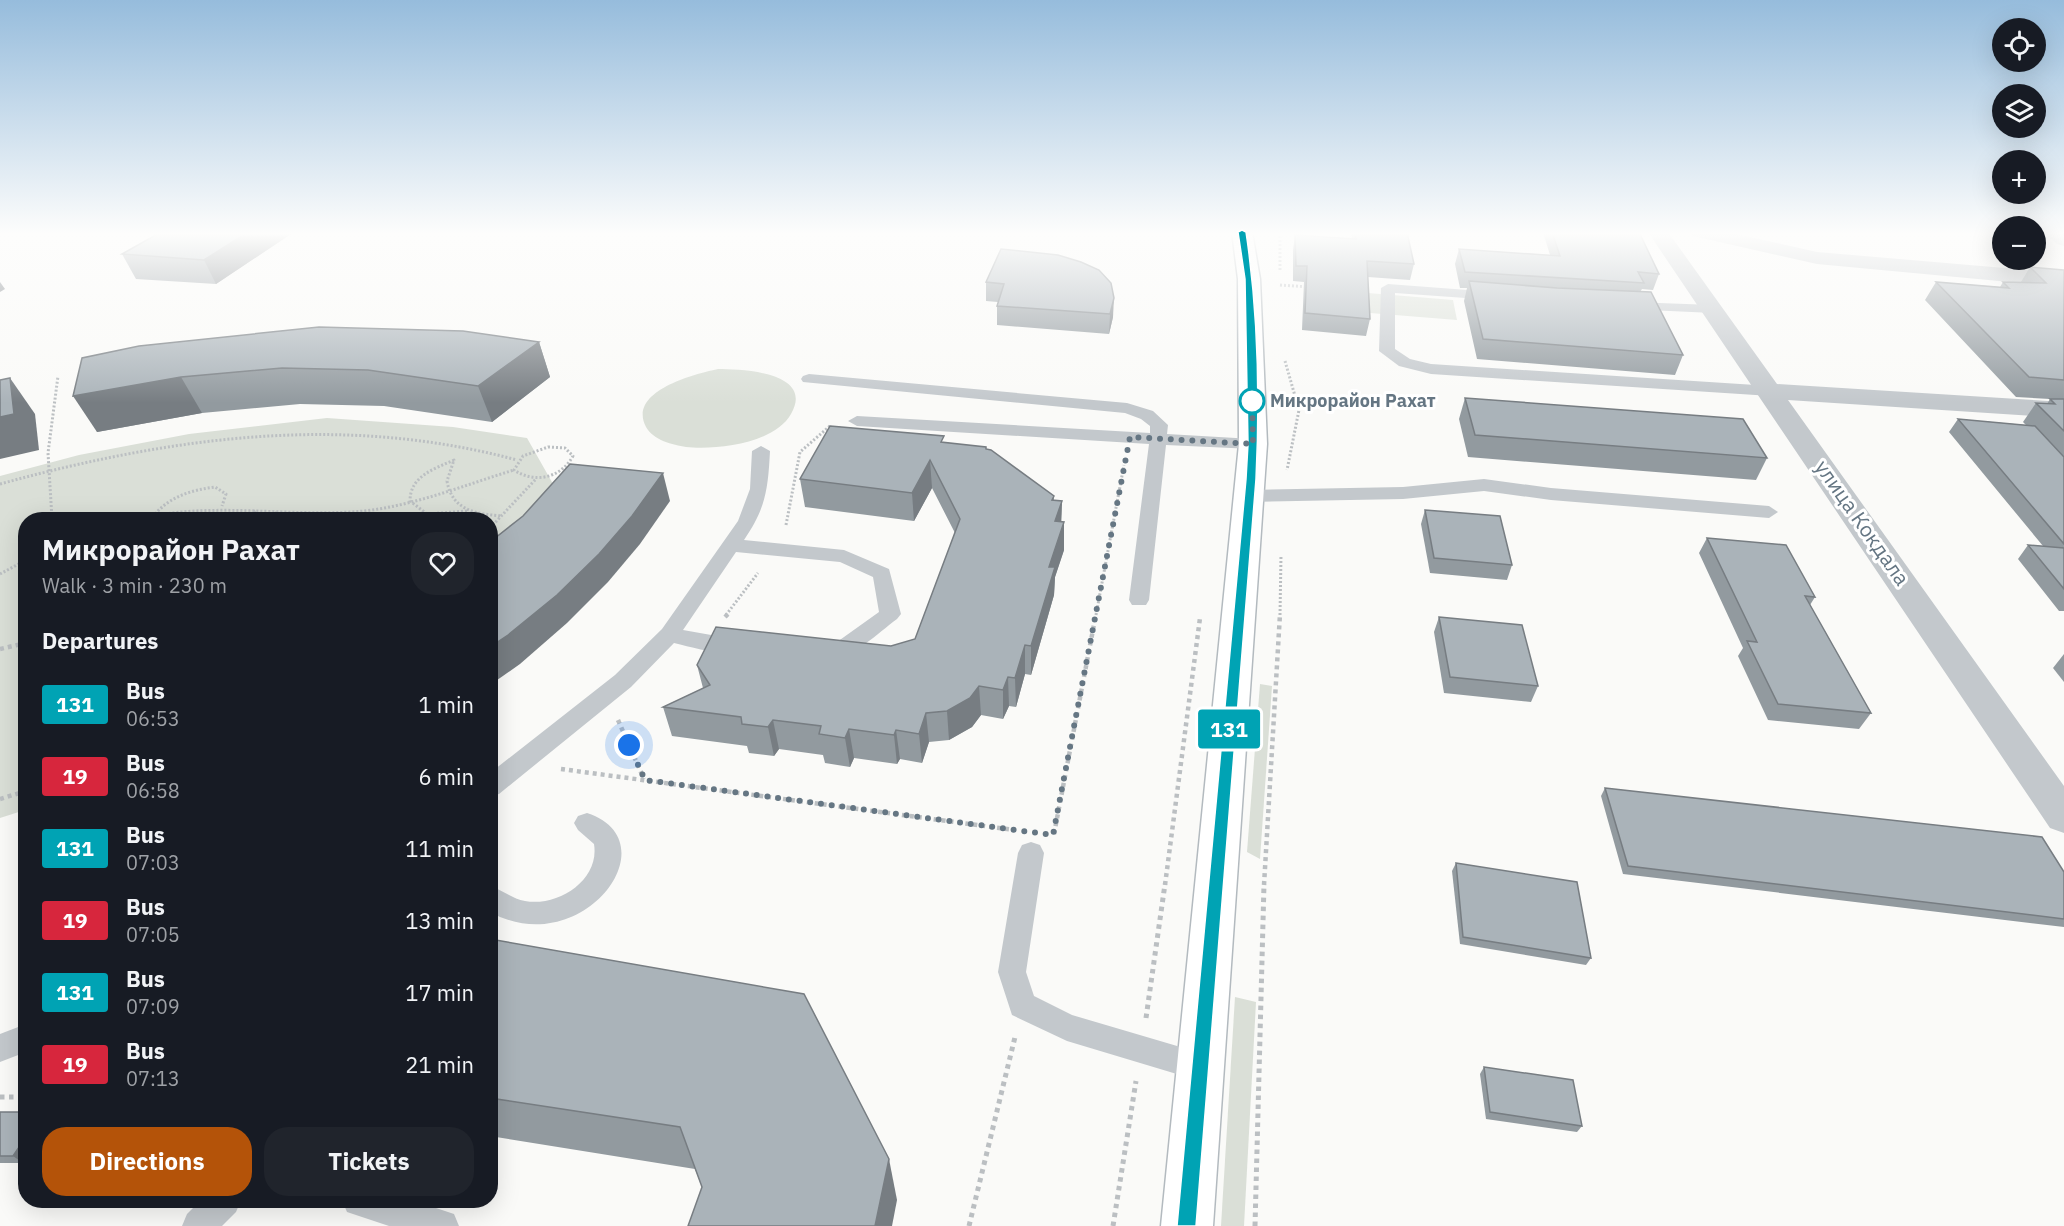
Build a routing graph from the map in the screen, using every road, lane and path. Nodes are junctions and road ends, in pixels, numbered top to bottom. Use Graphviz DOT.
graph roads {
  1 [pos="1249,289"];
  2 [pos="1280,289"];
  3 [pos="1388,289"];
  4 [pos="1404,289"];
  5 [pos="1699,289"];
  6 [pos="1281,297"];
  7 [pos="1506,297"];
  8 [pos="1620,305"];
  9 [pos="1713,309"];
  10 [pos="1283,354"];
  11 [pos="58,376"];
  12 [pos="809,378"];
  13 [pos="1771,391"];
  14 [pos="2064,410"];
  15 [pos="857,421"];
  16 [pos="1130,437"];
  17 [pos="1158,439"];
  18 [pos="1253,444"];
  19 [pos="761,451"];
  20 [pos="517,460"];
  21 [pos="514,470"];
  22 [pos="48,472"];
  23 [pos="537,479"];
  24 [pos="0,484"];
  25 [pos="447,489"];
  26 [pos="1266,495"];
  27 [pos="410,501"];
  28 [pos="222,506"];
  29 [pos="256,510"];
  30 [pos="467,511"];
  31 [pos="51,512"];
  32 [pos="156,512"];
  33 [pos="172,512"];
  34 [pos="253,512"];
  35 [pos="277,512"];
  36 [pos="353,512"];
  37 [pos="424,512"];
  38 [pos="454,512"];
  39 [pos="474,512"];
  40 [pos="1769,512"];
  41 [pos="498,515"];
  42 [pos="502,516"];
  43 [pos="498,520"];
  44 [pos="730,545"];
  45 [pos="1281,551"];
  46 [pos="18,564"];
  47 [pos="0,574"];
  48 [pos="1139,600"];
  49 [pos="1201,606"];
  50 [pos="670,634"];
  51 [pos="18,645"];
  52 [pos="761,648"];
  53 [pos="0,649"];
  54 [pos="804,651"];
  55 [pos="614,710"];
  56 [pos="559,768"];
  57 [pos="645,780"];
  58 [pos="498,782"];
  59 [pos="18,793"];
  60 [pos="0,799"];
  61 [pos="2064,817"];
  62 [pos="587,823"];
  63 [pos="1030,839"];
  64 [pos="498,904"];
  65 [pos="18,1041"];
  66 [pos="0,1048"];
  67 [pos="1140,1050"];
  68 [pos="1200,1066"];
  69 [pos="0,1097"];
  70 [pos="18,1097"];
  71 [pos="216,1208"];
  72 [pos="385,1208"];
  73 [pos="199,1226"];
  74 [pos="442,1226"];
  75 [pos="1113,1226"];
  76 [pos="1187,1226"];
  77 [pos="1255,1226"];
  1 -- 18 [label="street"];
  2 -- 6 [label="path"];
  3 -- 13 [label="lane"];
  4 -- 7 [label="lane"];
  5 -- 9 [label="street, улица Кокдала"];
  8 -- 9 [label="lane"];
  9 -- 13 [label="street, улица Кокдала"];
  10 -- 26 [label="path"];
  11 -- 22 [label="path"];
  12 -- 17 [label="lane"];
  13 -- 14 [label="street"];
  13 -- 61 [label="street, улица Кокдала"];
  15 -- 16 [label="lane"];
  16 -- 17 [label="lane"];
  16 -- 63 [label="path"];
  17 -- 18 [label="lane"];
  17 -- 48 [label="lane"];
  18 -- 26 [label="street"];
  19 -- 44 [label="lane"];
  20 -- 21 [label="path"];
  20 -- 22 [label="path"];
  20 -- 23 [label="path"];
  21 -- 23 [label="path"];
  21 -- 25 [label="path"];
  22 -- 24 [label="path"];
  22 -- 31 [label="path"];
  23 -- 42 [label="path"];
  25 -- 27 [label="path"];
  25 -- 27 [label="path"];
  25 -- 30 [label="path"];
  26 -- 40 [label="lane"];
  26 -- 68 [label="street"];
  27 -- 36 [label="path"];
  27 -- 37 [label="path"];
  28 -- 29 [label="path"];
  28 -- 32 [label="path"];
  28 -- 33 [label="path"];
  29 -- 34 [label="path"];
  29 -- 35 [label="path"];
  30 -- 38 [label="path"];
  30 -- 39 [label="path"];
  41 -- 42 [label="path"];
  42 -- 43 [label="path"];
  44 -- 50 [label="lane"];
  44 -- 54 [label="lane"];
  45 -- 77 [label="path"];
  46 -- 47 [label="path"];
  49 -- 67 [label="path"];
  50 -- 52 [label="lane"];
  50 -- 58 [label="lane"];
  51 -- 53 [label="path"];
  55 -- 57 [label="path"];
  56 -- 57 [label="path"];
  57 -- 63 [label="path"];
  59 -- 60 [label="path"];
  62 -- 64 [label="lane"];
  63 -- 67 [label="lane"];
  65 -- 66 [label="lane"];
  67 -- 68 [label="lane"];
  67 -- 75 [label="path"];
  68 -- 76 [label="street"];
  69 -- 70 [label="path"];
  71 -- 73 [label="lane"];
  72 -- 74 [label="lane"];
}
